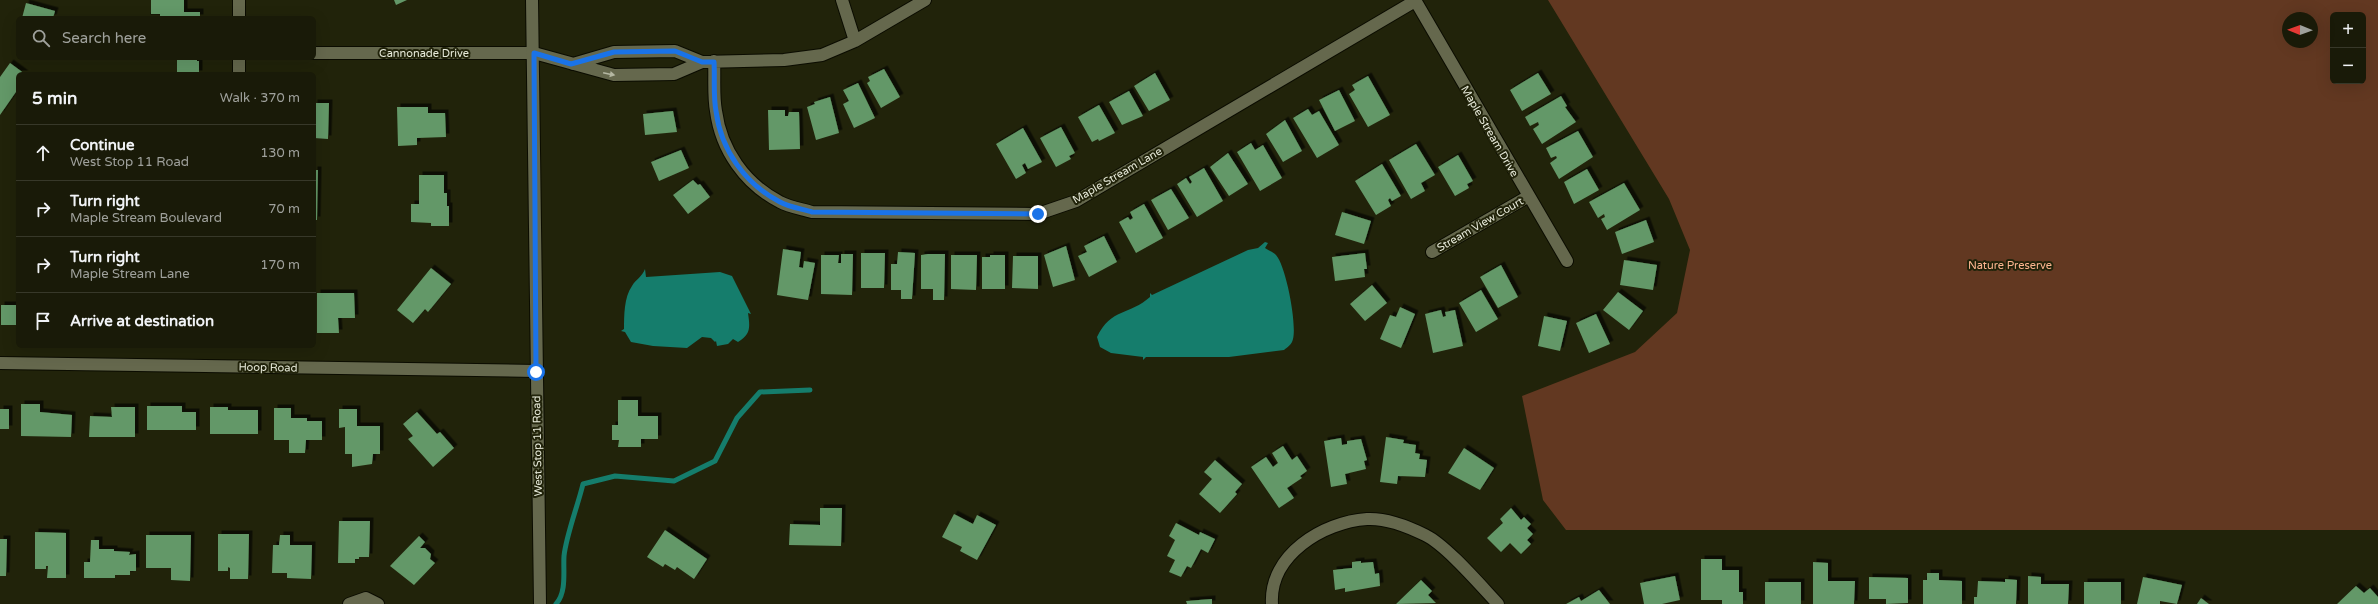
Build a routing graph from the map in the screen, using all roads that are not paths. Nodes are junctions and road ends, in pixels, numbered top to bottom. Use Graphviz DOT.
graph roads {
  1 [pos="239,0"];
  2 [pos="532,0"];
  3 [pos="842,0"];
  4 [pos="925,0"];
  5 [pos="1415,1"];
  6 [pos="239,16"];
  7 [pos="855,41"];
  8 [pos="316,53"];
  9 [pos="534,53"];
  10 [pos="239,60"];
  11 [pos="702,62"];
  12 [pos="714,62"];
  13 [pos="571,64"];
  14 [pos="239,72"];
  15 [pos="1529,196"];
  16 [pos="1432,252"];
  17 [pos="1567,261"];
  18 [pos="0,363"];
  19 [pos="536,372"];
  20 [pos="349,604"];
  21 [pos="378,604"];
  22 [pos="540,604"];
  23 [pos="1272,604"];
  24 [pos="1498,604"];
  1 -- 6 [label="street"];
  2 -- 9 [label="street, West Stop 11 Road"];
  3 -- 7 [label="street"];
  4 -- 7 [label="street"];
  5 -- 12 [label="street, Maple Stream Lane"];
  5 -- 15 [label="street, Maple Stream Drive"];
  7 -- 12 [label="street"];
  8 -- 9 [label="street, Cannonade Drive"];
  9 -- 13 [label="street, Cannonade Drive"];
  9 -- 19 [label="street, West Stop 11 Road"];
  10 -- 14 [label="street"];
  11 -- 12 [label="street"];
  11 -- 13 [label="street"];
  13 -- 11 [label="street, Cannonade Drive, one-way"];
  15 -- 16 [label="street, Stream View Court"];
  15 -- 17 [label="street, Maple Stream Drive"];
  18 -- 19 [label="street, Hoop Road"];
  19 -- 22 [label="street, West Stop 11 Road"];
  20 -- 21 [label="street"];
  23 -- 24 [label="street"];
}
